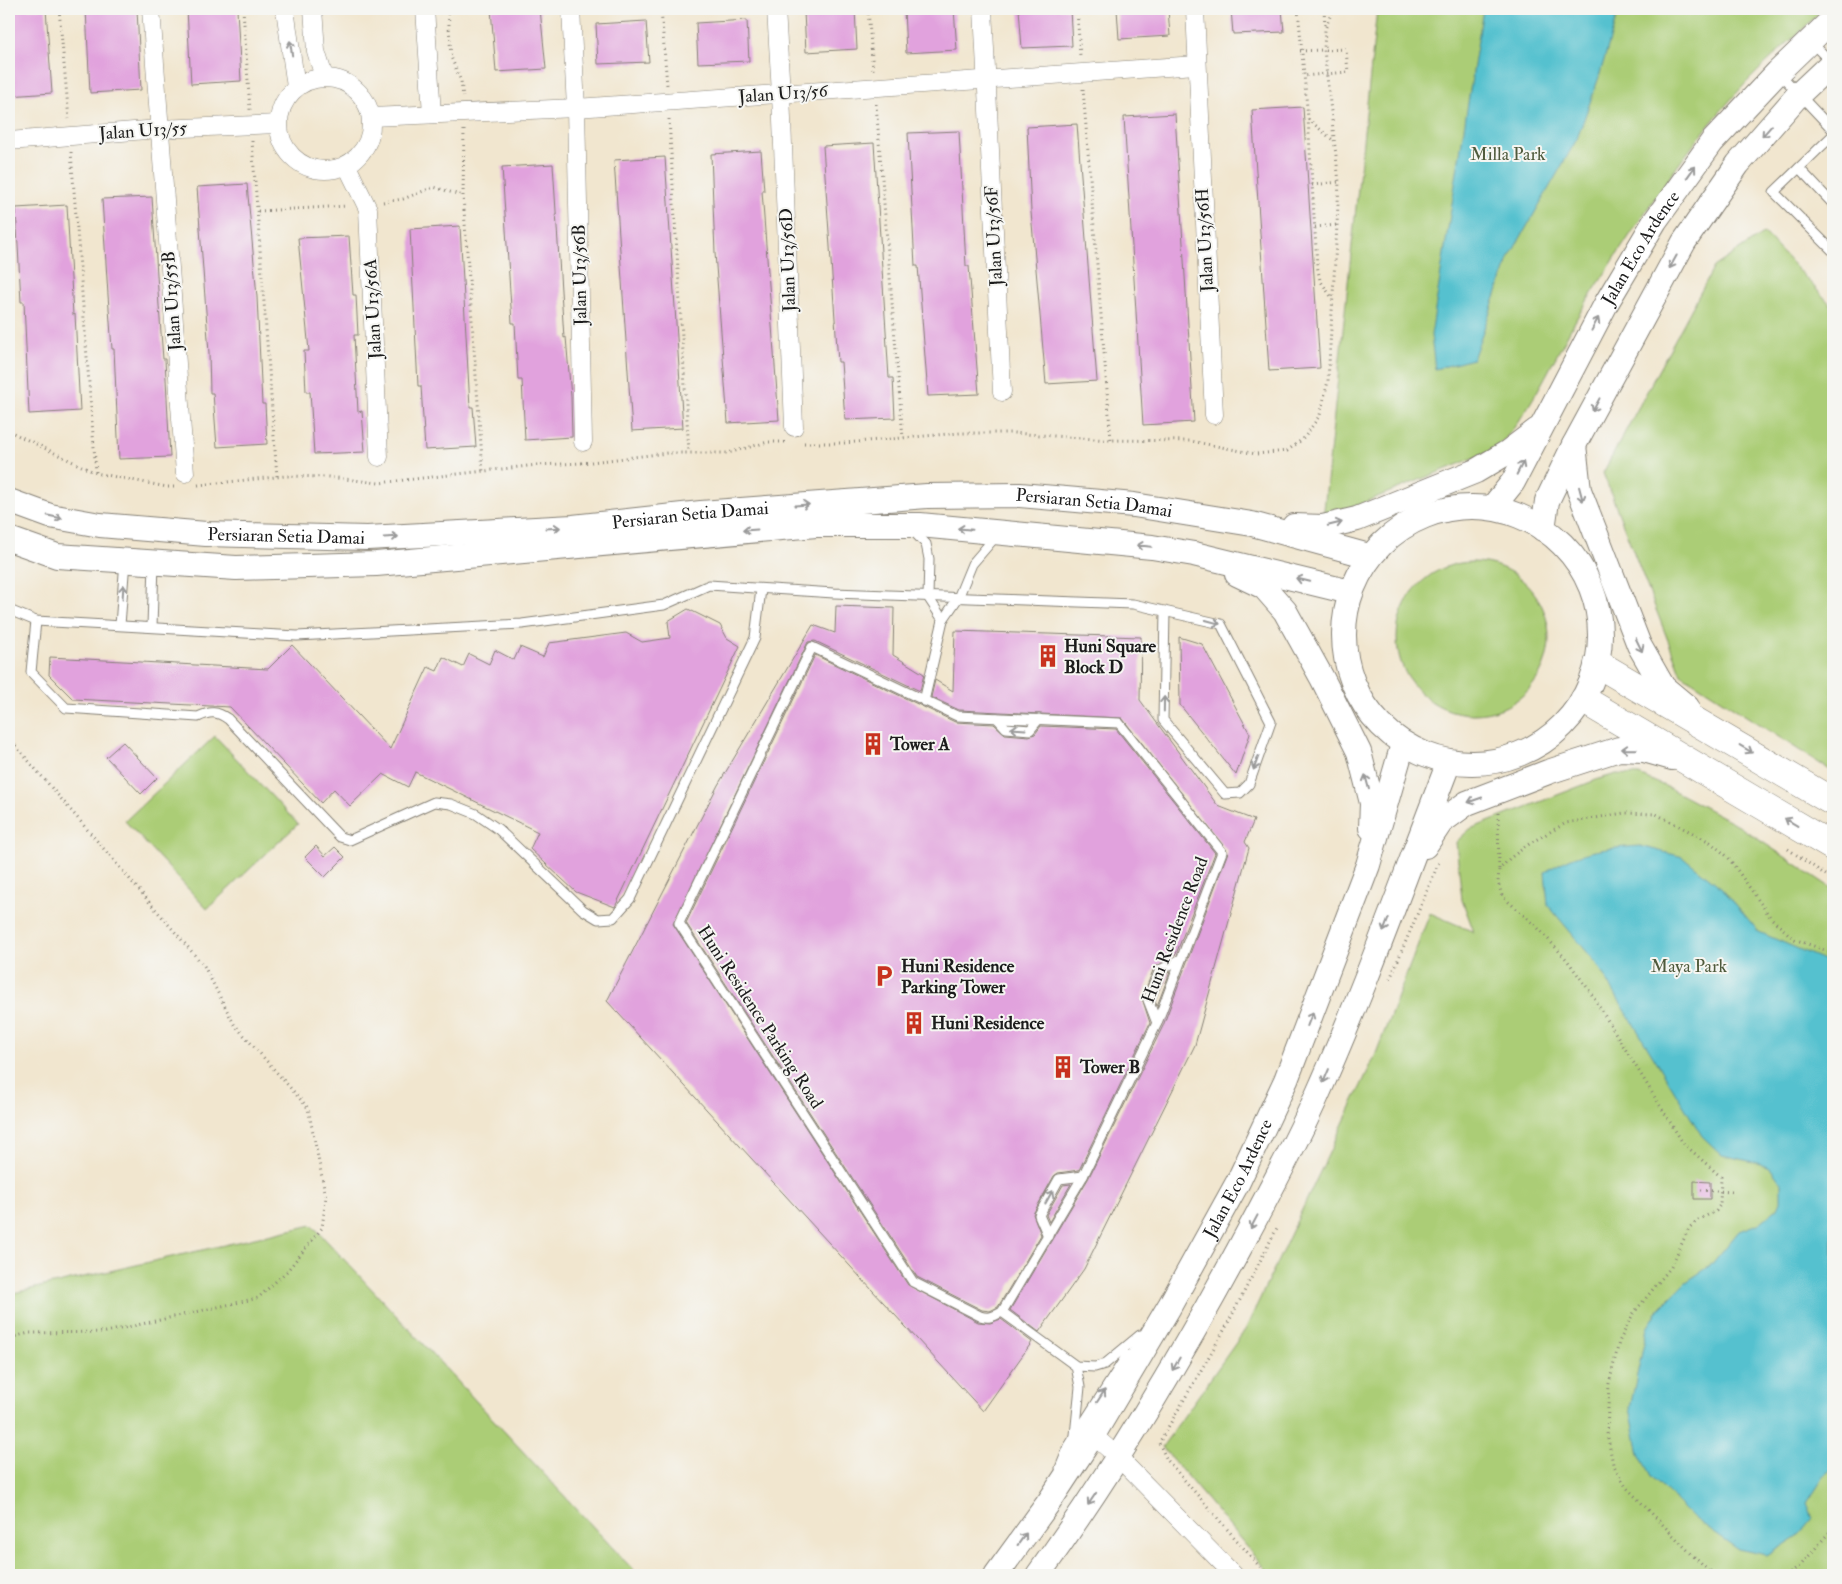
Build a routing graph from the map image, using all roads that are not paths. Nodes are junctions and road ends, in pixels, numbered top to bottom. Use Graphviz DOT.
graph roads {
  1 [pos="151,9"];
  2 [pos="285,9"];
  3 [pos="313,9"];
  4 [pos="425,9"];
  5 [pos="571,9"];
  6 [pos="776,9"];
  7 [pos="983,9"];
  8 [pos="1195,9"];
  9 [pos="1833,19"];
  10 [pos="1810,41"];
  11 [pos="1833,63"];
  12 [pos="1196,65"];
  13 [pos="1778,72"];
  14 [pos="324,77"];
  15 [pos="987,80"];
  16 [pos="296,87"];
  17 [pos="781,94"];
  18 [pos="1799,94"];
  19 [pos="576,108"];
  20 [pos="432,114"];
  21 [pos="371,117"];
  22 [pos="278,124"];
  23 [pos="159,128"];
  24 [pos="1833,130"];
  25 [pos="1833,134"];
  26 [pos="9,141"];
  27 [pos="347,166"];
  28 [pos="1799,168"];
  29 [pos="1833,204"];
  30 [pos="1833,251"];
  31 [pos="1002,392"];
  32 [pos="1214,415"];
  33 [pos="1541,426"];
  34 [pos="792,437"];
  35 [pos="583,442"];
  36 [pos="1574,445"];
  37 [pos="379,457"];
  38 [pos="184,482"];
  39 [pos="9,501"];
  40 [pos="1492,508"];
  41 [pos="1252,524"];
  42 [pos="906,525"];
  43 [pos="1543,529"];
  44 [pos="1000,532"];
  45 [pos="9,539"];
  46 [pos="1194,554"];
  47 [pos="1369,556"];
  48 [pos="125,559"];
  49 [pos="154,563"];
  50 [pos="761,590"];
  51 [pos="1350,592"];
  52 [pos="928,596"];
  53 [pos="958,598"];
  54 [pos="9,610"];
  55 [pos="1165,611"];
  56 [pos="36,620"];
  57 [pos="943,620"];
  58 [pos="120,625"];
  59 [pos="152,627"];
  60 [pos="1598,664"];
  61 [pos="1584,700"];
  62 [pos="924,701"];
  63 [pos="1712,728"];
  64 [pos="1403,744"];
  65 [pos="1449,762"];
  66 [pos="1693,763"];
  67 [pos="1833,802"];
  68 [pos="1833,848"];
  69 [pos="1368,865"];
  70 [pos="1403,879"];
  71 [pos="1181,959"];
  72 [pos="1157,1023"];
  73 [pos="1083,1176"];
  74 [pos="1230,1197"];
  75 [pos="1048,1236"];
  76 [pos="1188,1251"];
  77 [pos="1002,1312"];
  78 [pos="1076,1366"];
  79 [pos="1084,1436"];
  80 [pos="1119,1458"];
  81 [pos="996,1575"];
  82 [pos="1038,1575"];
  83 [pos="1234,1575"];
  1 -- 23 [label="street, Jalan U13/55B"];
  16 -- 2 [label="street, one-way"];
  3 -- 14 [label="street"];
  4 -- 20 [label="street"];
  5 -- 19 [label="street, Jalan U13/56B"];
  6 -- 17 [label="street, Jalan U13/56D"];
  7 -- 15 [label="street, Jalan U13/56F"];
  8 -- 12 [label="street, Jalan U13/56H"];
  9 -- 10 [label="street, Jalan Eco Ardence"];
  10 -- 11 [label="lane"];
  10 -- 13 [label="street, Jalan Eco Ardence"];
  11 -- 18 [label="street, Jalan Eco Ardence"];
  12 -- 15 [label="street, Jalan U13/56"];
  12 -- 32 [label="street, Jalan U13/56H"];
  13 -- 18 [label="lane"];
  33 -- 13 [label="street, Jalan Eco Ardence, one-way"];
  14 -- 16 [label="street"];
  14 -- 21 [label="street"];
  15 -- 17 [label="street, Jalan U13/56"];
  15 -- 31 [label="street, Jalan U13/56F"];
  16 -- 22 [label="street"];
  17 -- 19 [label="street, Jalan U13/56"];
  17 -- 34 [label="street, Jalan U13/56D"];
  18 -- 24 [label="lane"];
  18 -- 36 [label="street, Jalan Eco Ardence, one-way"];
  19 -- 20 [label="street, Jalan U13/56"];
  19 -- 35 [label="street, Jalan U13/56B"];
  20 -- 21 [label="street, Jalan U13/56"];
  21 -- 27 [label="street"];
  22 -- 23 [label="street, Jalan U13/55"];
  22 -- 27 [label="street"];
  23 -- 26 [label="street, Jalan U13/55"];
  23 -- 38 [label="street, Jalan U13/55B"];
  25 -- 28 [label="lane"];
  27 -- 37 [label="street, Jalan U13/56A"];
  28 -- 29 [label="lane"];
  28 -- 30 [label="lane"];
  40 -- 33 [label="street, Jalan Eco Ardence, one-way"];
  41 -- 33 [label="street, one-way"];
  36 -- 43 [label="street, Jalan Eco Ardence"];
  36 -- 63 [label="street, one-way"];
  39 -- 41 [label="street, Persiaran Setia Damai, one-way"];
  40 -- 43 [label="street"];
  40 -- 47 [label="street"];
  41 -- 47 [label="street, Persiaran Setia Damai"];
  44 -- 42 [label="street, Persiaran Setia Damai, one-way"];
  42 -- 49 [label="street, Persiaran Setia Damai, one-way"];
  42 -- 52 [label="lane"];
  43 -- 60 [label="street"];
  46 -- 44 [label="street, Persiaran Setia Damai, one-way"];
  44 -- 53 [label="lane"];
  45 -- 48 [label="street, Persiaran Setia Damai"];
  51 -- 46 [label="street, Persiaran Setia Damai, one-way"];
  69 -- 46 [label="street, one-way"];
  47 -- 51 [label="street"];
  48 -- 49 [label="street, Persiaran Setia Damai"];
  58 -- 48 [label="lane, one-way"];
  49 -- 59 [label="lane"];
  50 -- 52 [label="lane"];
  50 -- 56 [label="lane"];
  50 -- 59 [label="lane"];
  51 -- 64 [label="street"];
  52 -- 53 [label="lane"];
  52 -- 57 [label="lane"];
  53 -- 55 [label="lane"];
  53 -- 57 [label="lane"];
  54 -- 56 [label="lane"];
  55 -- 55 [label="lane, one-way"];
  56 -- 58 [label="lane"];
  57 -- 62 [label="lane"];
  58 -- 59 [label="lane"];
  60 -- 61 [label="street"];
  60 -- 63 [label="highway"];
  61 -- 65 [label="street"];
  61 -- 66 [label="highway"];
  62 -- 71 [label="lane, Huni Residence Road"];
  62 -- 77 [label="lane, Huni Residence Parking Road"];
  63 -- 67 [label="highway, one-way"];
  64 -- 65 [label="street"];
  64 -- 69 [label="street, Jalan Eco Ardence"];
  65 -- 70 [label="street, Jalan Eco Ardence"];
  68 -- 66 [label="highway, one-way"];
  66 -- 70 [label="street, one-way"];
  69 -- 70 [label="street"];
  74 -- 69 [label="street, Jalan Eco Ardence, one-way"];
  70 -- 80 [label="street, Jalan Eco Ardence, one-way"];
  71 -- 72 [label="lane, Huni Residence Road"];
  71 -- 72 [label="lane"];
  72 -- 73 [label="lane, Huni Residence Road"];
  73 -- 75 [label="lane, Huni Residence Road"];
  75 -- 73 [label="lane, one-way"];
  74 -- 76 [label="lane"];
  74 -- 79 [label="street, Jalan Eco Ardence"];
  75 -- 77 [label="lane, Huni Residence Road"];
  77 -- 78 [label="lane"];
  78 -- 79 [label="lane"];
  79 -- 78 [label="lane, one-way"];
  79 -- 80 [label="street"];
  81 -- 79 [label="street, Jalan Eco Ardence, one-way"];
  80 -- 82 [label="street, Jalan Eco Ardence, one-way"];
  80 -- 83 [label="street"];
}
